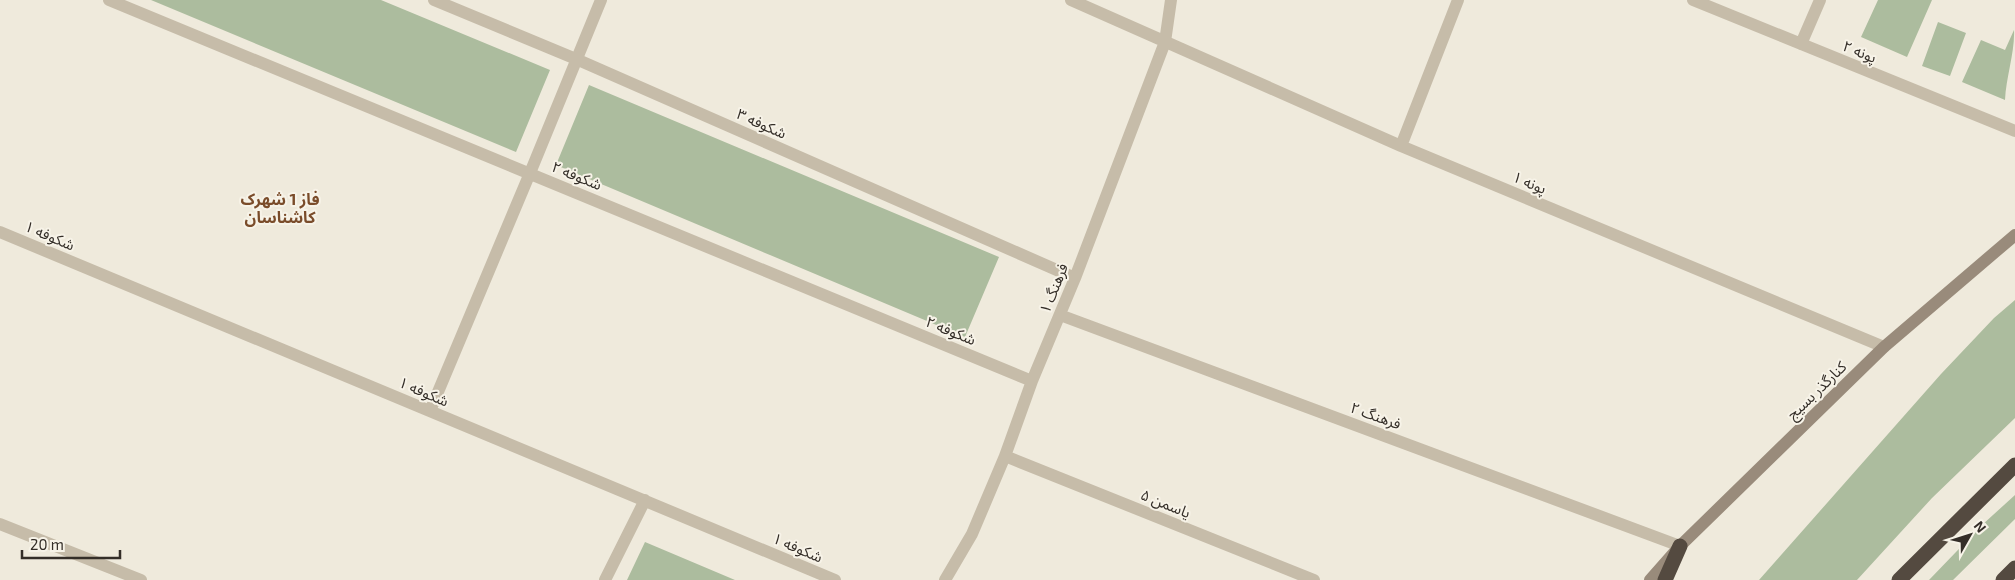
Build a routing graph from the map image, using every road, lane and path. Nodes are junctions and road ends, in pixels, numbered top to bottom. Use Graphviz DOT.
graph roads {
  1 [pos="109,0"];
  2 [pos="434,0"];
  3 [pos="601,0"];
  4 [pos="1071,0"];
  5 [pos="1171,0"];
  6 [pos="1458,0"];
  7 [pos="1693,0"];
  8 [pos="1820,0"];
  9 [pos="1165,42"];
  10 [pos="1800,44"];
  11 [pos="576,59"];
  12 [pos="2015,132"];
  13 [pos="1401,146"];
  14 [pos="530,173"];
  15 [pos="0,232"];
  16 [pos="2015,235"];
  17 [pos="1075,278"];
  18 [pos="1060,315"];
  19 [pos="1884,347"];
  20 [pos="1032,381"];
  21 [pos="430,411"];
  22 [pos="1005,456"];
  23 [pos="2015,465"];
  24 [pos="645,500"];
  25 [pos="0,524"];
  26 [pos="1680,546"];
  27 [pos="2015,568"];
  28 [pos="141,580"];
  29 [pos="605,580"];
  30 [pos="835,580"];
  31 [pos="945,580"];
  32 [pos="1314,580"];
  33 [pos="1650,580"];
  34 [pos="1665,580"];
  35 [pos="1899,580"];
  36 [pos="2002,580"];
  1 -- 14 [label="street, شکوفه ۲"];
  2 -- 11 [label="street, شکوفه ۳"];
  3 -- 11 [label="street"];
  4 -- 9 [label="street, پونه ۱"];
  5 -- 9 [label="street, فرهنگ ۱"];
  6 -- 13 [label="street"];
  7 -- 10 [label="street, پونه ۲"];
  8 -- 10 [label="street"];
  9 -- 13 [label="street, پونه ۱"];
  9 -- 17 [label="street, فرهنگ ۱"];
  10 -- 12 [label="street, پونه ۲"];
  11 -- 14 [label="street"];
  11 -- 17 [label="street, شکوفه ۳"];
  13 -- 19 [label="street, پونه ۱"];
  14 -- 20 [label="street, شکوفه ۲"];
  14 -- 21 [label="street"];
  15 -- 21 [label="street, شکوفه ۱"];
  16 -- 19 [label="main road, کنارگذر بسیج"];
  17 -- 18 [label="street, فرهنگ ۱"];
  18 -- 20 [label="street, فرهنگ ۱"];
  18 -- 26 [label="street, فرهنگ ۲"];
  19 -- 26 [label="main road, کنارگذر بسیج"];
  20 -- 22 [label="street, فرهنگ ۱"];
  21 -- 24 [label="street, شکوفه ۱"];
  22 -- 31 [label="street, فرهنگ ۱"];
  22 -- 32 [label="street, یاسمن ۵"];
  23 -- 35 [label="highway"];
  24 -- 29 [label="street"];
  24 -- 30 [label="street, شکوفه ۱"];
  25 -- 28 [label="street"];
  26 -- 33 [label="main road, کنارگذر بسیج"];
  26 -- 34 [label="highway"];
  27 -- 36 [label="highway"];
}
